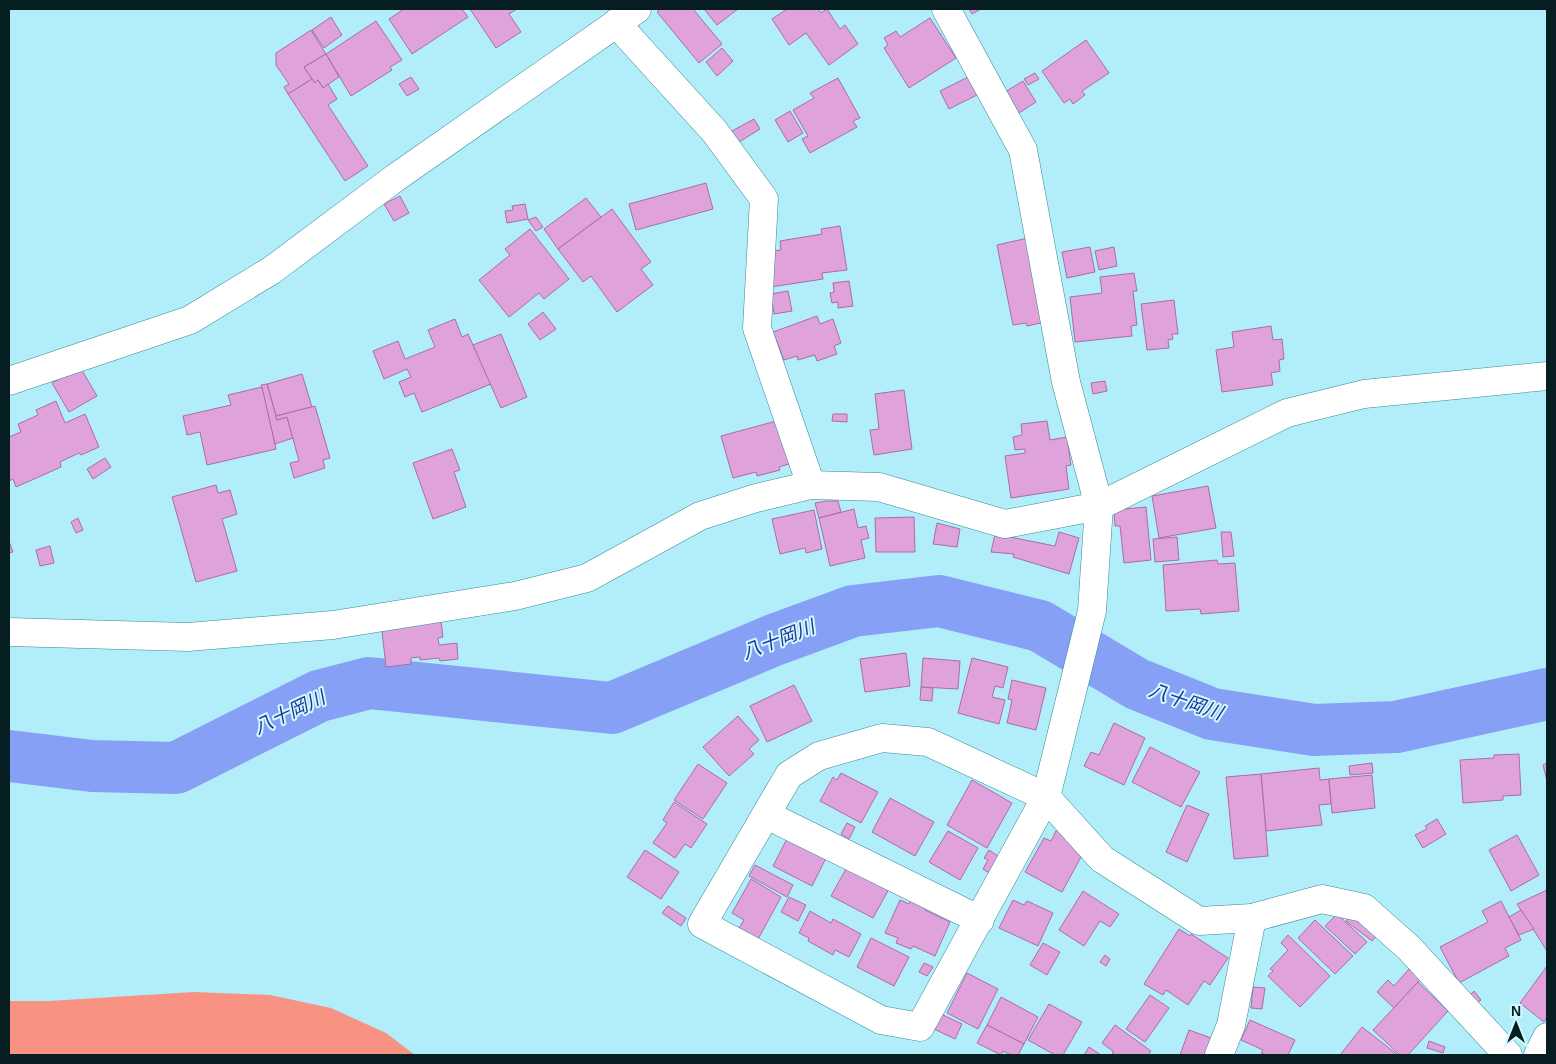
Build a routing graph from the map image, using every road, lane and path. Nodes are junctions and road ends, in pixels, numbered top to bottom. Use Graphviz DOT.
graph roads {
  1 [pos="946,9"];
  2 [pos="626,16"];
  3 [pos="1547,376"];
  4 [pos="9,382"];
  5 [pos="811,485"];
  6 [pos="1100,506"];
  7 [pos="9,632"];
  8 [pos="1046,797"];
  9 [pos="767,816"];
  10 [pos="1252,918"];
  11 [pos="980,920"];
  12 [pos="1547,1037"];
  13 [pos="1219,1055"];
  14 [pos="1508,1055"];
  15 [pos="1538,1055"];
  1 -- 6 [label="street"];
  2 -- 4 [label="street"];
  2 -- 5 [label="street"];
  3 -- 6 [label="street"];
  5 -- 6 [label="street"];
  5 -- 7 [label="street"];
  6 -- 8 [label="street"];
  8 -- 9 [label="street"];
  8 -- 10 [label="street"];
  8 -- 11 [label="street"];
  9 -- 11 [label="street"];
  9 -- 11 [label="street"];
  10 -- 13 [label="street"];
  10 -- 14 [label="street"];
  12 -- 15 [label="street"];
}
